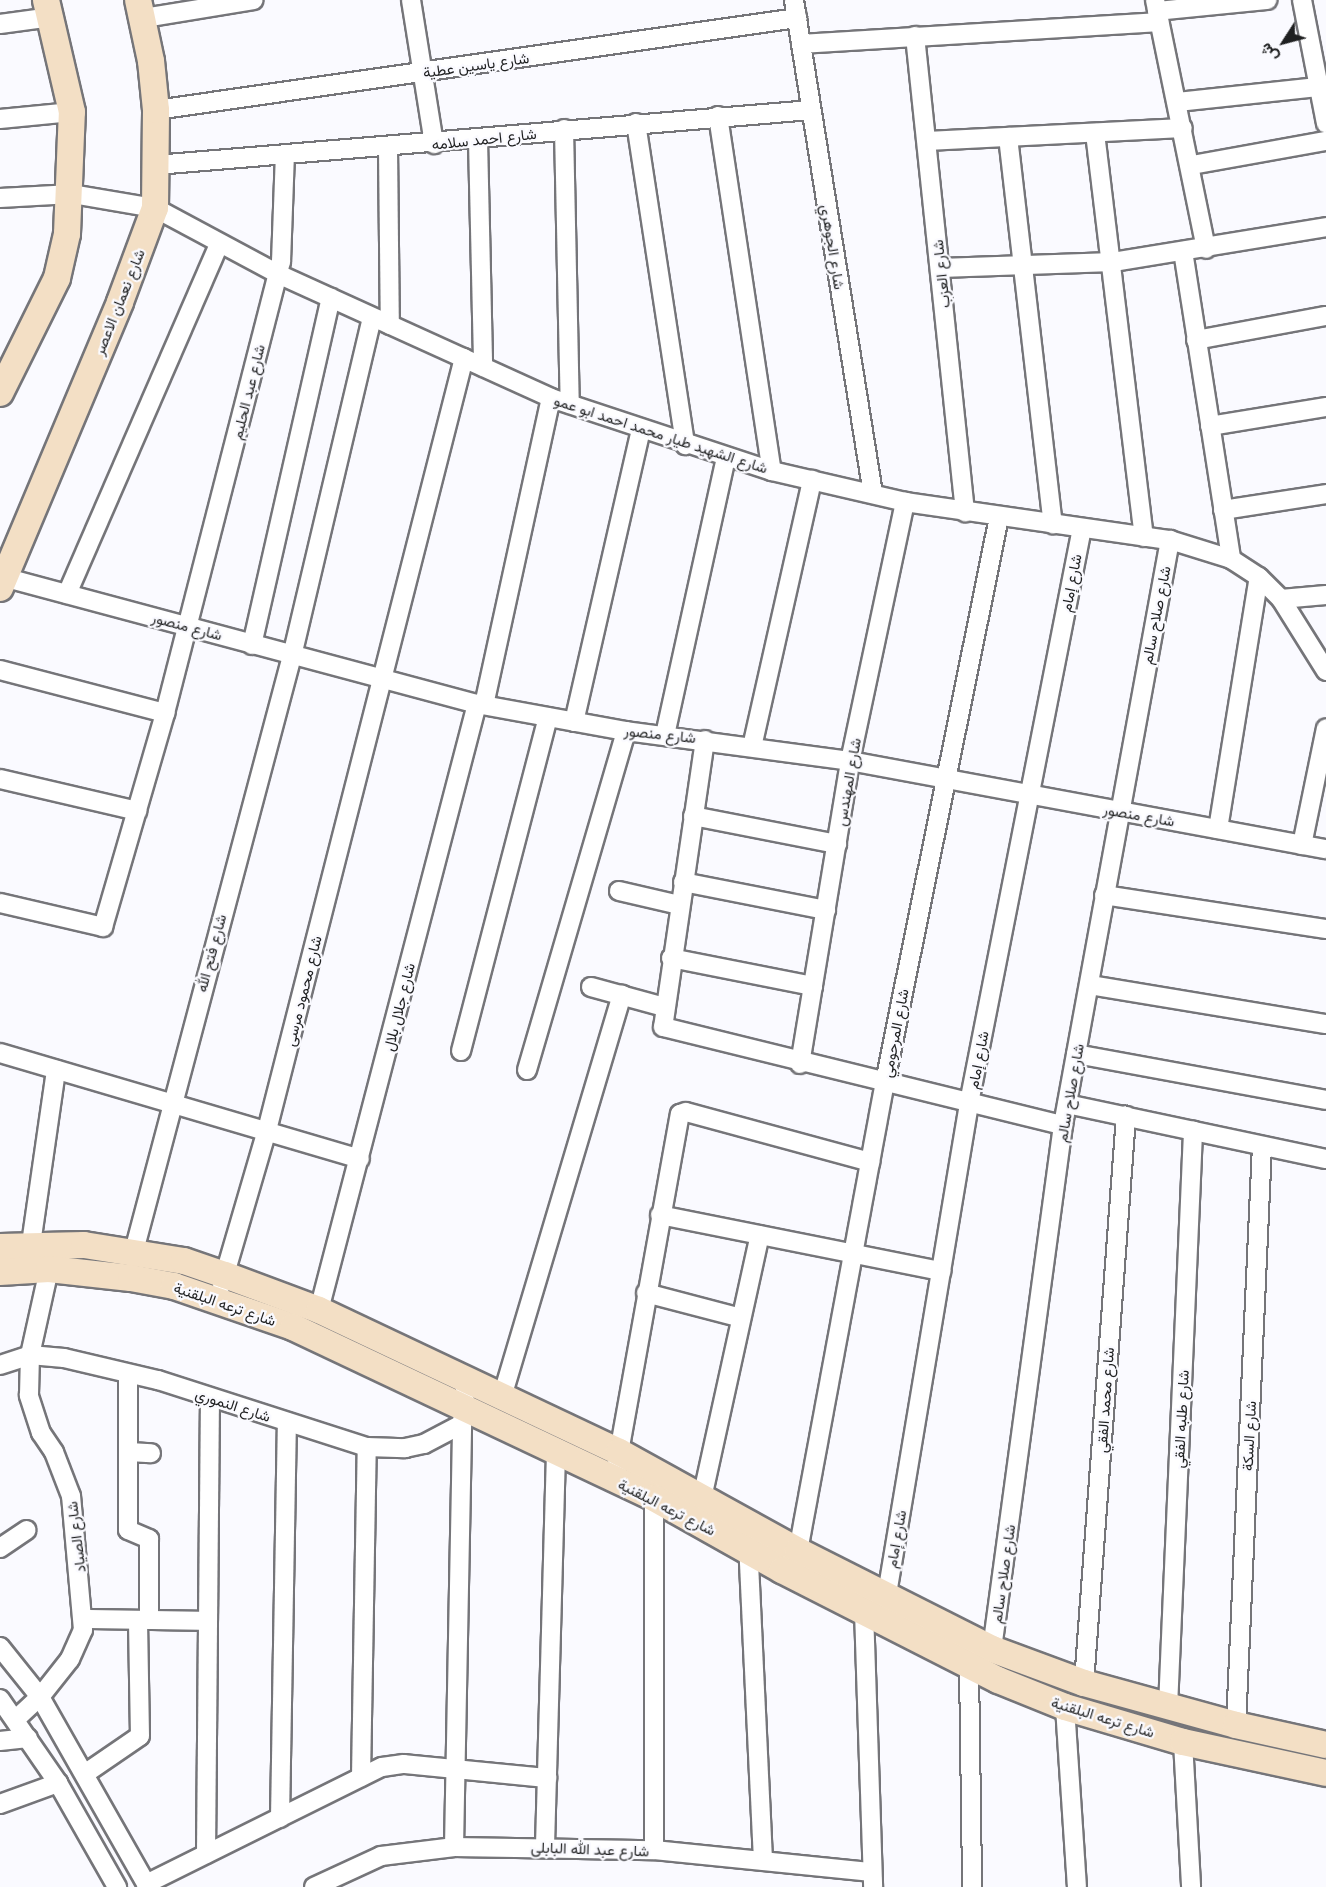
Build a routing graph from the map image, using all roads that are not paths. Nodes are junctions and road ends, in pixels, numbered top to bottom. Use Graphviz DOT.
graph roads {
  1 [pos="254,0"];
  2 [pos="411,0"];
  3 [pos="794,0"];
  4 [pos="1267,0"];
  5 [pos="1302,0"];
  6 [pos="49,9"];
  7 [pos="141,9"];
  8 [pos="1157,11"];
  9 [pos="797,18"];
  10 [pos="0,24"];
  11 [pos="915,36"];
  12 [pos="801,44"];
  13 [pos="425,73"];
  14 [pos="1318,87"];
  15 [pos="1177,102"];
  16 [pos="812,110"];
  17 [pos="156,111"];
  18 [pos="72,112"];
  19 [pos="718,116"];
  20 [pos="0,120"];
  21 [pos="636,123"];
  22 [pos="1326,124"];
  23 [pos="1183,128"];
  24 [pos="564,129"];
  25 [pos="1095,133"];
  26 [pos="1008,137"];
  27 [pos="478,140"];
  28 [pos="927,141"];
  29 [pos="1326,141"];
  30 [pos="434,144"];
  31 [pos="388,148"];
  32 [pos="285,154"];
  33 [pos="156,165"];
  34 [pos="1192,165"];
  35 [pos="72,194"];
  36 [pos="0,198"];
  37 [pos="155,208"];
  38 [pos="1326,227"];
  39 [pos="219,244"];
  40 [pos="1206,249"];
  41 [pos="1183,251"];
  42 [pos="1113,262"];
  43 [pos="1024,266"];
  44 [pos="940,268"];
  45 [pos="278,274"];
  46 [pos="331,298"];
  47 [pos="1326,315"];
  48 [pos="372,317"];
  49 [pos="390,325"];
  50 [pos="1197,339"];
  51 [pos="464,358"];
  52 [pos="483,367"];
  53 [pos="0,393"];
  54 [pos="551,398"];
  55 [pos="570,404"];
  56 [pos="1326,407"];
  57 [pos="1210,426"];
  58 [pos="641,430"];
  59 [pos="685,444"];
  60 [pos="726,457"];
  61 [pos="772,471"];
  62 [pos="812,480"];
  63 [pos="873,494"];
  64 [pos="1326,494"];
  65 [pos="905,502"];
  66 [pos="1223,510"];
  67 [pos="965,512"];
  68 [pos="999,517"];
  69 [pos="1053,524"];
  70 [pos="1082,528"];
  71 [pos="1144,537"];
  72 [pos="1170,540"];
  73 [pos="1231,559"];
  74 [pos="1259,577"];
  75 [pos="2,583"];
  76 [pos="66,594"];
  77 [pos="1326,595"];
  78 [pos="1281,599"];
  79 [pos="188,626"];
  80 [pos="252,645"];
  81 [pos="292,656"];
  82 [pos="0,670"];
  83 [pos="1326,671"];
  84 [pos="382,679"];
  85 [pos="480,705"];
  86 [pos="165,713"];
  87 [pos="548,717"];
  88 [pos="574,722"];
  89 [pos="1326,728"];
  90 [pos="626,731"];
  91 [pos="665,735"];
  92 [pos="705,740"];
  93 [pos="752,747"];
  94 [pos="850,761"];
  95 [pos="0,779"];
  96 [pos="945,779"];
  97 [pos="1029,794"];
  98 [pos="137,811"];
  99 [pos="1120,811"];
  100 [pos="693,816"];
  101 [pos="1218,829"];
  102 [pos="837,844"];
  103 [pos="1302,844"];
  104 [pos="1326,849"];
  105 [pos="683,882"];
  106 [pos="618,891"];
  107 [pos="1104,894"];
  108 [pos="0,903"];
  109 [pos="679,905"];
  110 [pos="826,910"];
  111 [pos="1326,929"];
  112 [pos="671,958"];
  113 [pos="1090,985"];
  114 [pos="813,986"];
  115 [pos="591,987"];
  116 [pos="622,995"];
  117 [pos="663,1014"];
  118 [pos="1326,1024"];
  119 [pos="461,1051"];
  120 [pos="0,1053"];
  121 [pos="1076,1054"];
  122 [pos="800,1064"];
  123 [pos="56,1070"];
  124 [pos="527,1070"];
  125 [pos="885,1082"];
  126 [pos="1326,1100"];
  127 [pos="969,1102"];
  128 [pos="170,1103"];
  129 [pos="1067,1104"];
  130 [pos="1126,1116"];
  131 [pos="1063,1125"];
  132 [pos="1193,1131"];
  133 [pos="266,1134"];
  134 [pos="1262,1146"];
  135 [pos="360,1159"];
  136 [pos="1326,1159"];
  137 [pos="870,1162"];
  138 [pos="660,1215"];
  139 [pos="760,1235"];
  140 [pos="31,1244"];
  141 [pos="0,1247"];
  142 [pos="134,1251"];
  143 [pos="853,1253"];
  144 [pos="49,1269"];
  145 [pos="941,1270"];
  146 [pos="0,1272"];
  147 [pos="225,1275"];
  148 [pos="646,1293"];
  149 [pos="218,1300"];
  150 [pos="319,1310"];
  151 [pos="741,1318"];
  152 [pos="401,1347"];
  153 [pos="30,1355"];
  154 [pos="0,1365"];
  155 [pos="128,1374"];
  156 [pos="394,1374"];
  157 [pos="466,1379"];
  158 [pos="502,1396"];
  159 [pos="210,1398"];
  160 [pos="463,1415"];
  161 [pos="287,1422"];
  162 [pos="367,1447"];
  163 [pos="129,1452"];
  164 [pos="619,1452"];
  165 [pos="151,1453"];
  166 [pos="556,1453"];
  167 [pos="614,1480"];
  168 [pos="654,1498"];
  169 [pos="702,1498"];
  170 [pos="27,1530"];
  171 [pos="749,1537"];
  172 [pos="0,1548"];
  173 [pos="798,1551"];
  174 [pos="887,1594"];
  175 [pos="864,1611"];
  176 [pos="83,1619"];
  177 [pos="143,1620"];
  178 [pos="205,1621"];
  179 [pos="0,1647"];
  180 [pos="992,1649"];
  181 [pos="969,1666"];
  182 [pos="1084,1683"];
  183 [pos="40,1697"];
  184 [pos="0,1699"];
  185 [pos="1065,1707"];
  186 [pos="1168,1707"];
  187 [pos="16,1719"];
  188 [pos="1236,1725"];
  189 [pos="28,1738"];
  190 [pos="0,1741"];
  191 [pos="1183,1742"];
  192 [pos="1326,1744"];
  193 [pos="455,1769"];
  194 [pos="86,1773"];
  195 [pos="1326,1773"];
  196 [pos="360,1777"];
  197 [pos="547,1778"];
  198 [pos="58,1783"];
  199 [pos="0,1804"];
  200 [pos="280,1818"];
  201 [pos="545,1846"];
  202 [pos="454,1847"];
  203 [pos="654,1850"];
  204 [pos="206,1854"];
  205 [pos="763,1861"];
  206 [pos="873,1879"];
  207 [pos="147,1885"];
  208 [pos="117,1887"];
  209 [pos="314,1887"];
  210 [pos="972,1887"];
  211 [pos="1077,1887"];
  212 [pos="1082,1887"];
  213 [pos="1191,1887"];
  1 -- 7 [label="street"];
  2 -- 13 [label="street"];
  3 -- 9 [label="street, شارع الجوهري"];
  4 -- 8 [label="street"];
  5 -- 14 [label="street"];
  6 -- 10 [label="street"];
  6 -- 18 [label="street"];
  7 -- 17 [label="street, شارع نعمان الاعصر"];
  8 -- 11 [label="street"];
  8 -- 15 [label="street"];
  9 -- 12 [label="street, شارع الجوهري"];
  9 -- 13 [label="street, شارع ياسين عطية"];
  11 -- 12 [label="street"];
  11 -- 28 [label="street, شارع العزب"];
  12 -- 16 [label="street, شارع الجوهري"];
  13 -- 17 [label="street, شارع ياسين عطية"];
  13 -- 30 [label="street"];
  14 -- 15 [label="street"];
  14 -- 22 [label="street"];
  15 -- 23 [label="street"];
  16 -- 19 [label="street, شارع احمد سلامه"];
  16 -- 63 [label="street, شارع الجوهري"];
  17 -- 33 [label="street, شارع نعمان الاعصر"];
  18 -- 20 [label="street"];
  18 -- 35 [label="street"];
  19 -- 21 [label="street, شارع احمد سلامه"];
  19 -- 61 [label="street"];
  21 -- 24 [label="street, شارع احمد سلامه"];
  21 -- 59 [label="street"];
  23 -- 25 [label="street"];
  23 -- 34 [label="street"];
  24 -- 27 [label="street, شارع احمد سلامه"];
  24 -- 55 [label="street"];
  25 -- 26 [label="street"];
  25 -- 42 [label="street"];
  26 -- 28 [label="street"];
  26 -- 43 [label="street"];
  27 -- 30 [label="street, شارع احمد سلامه"];
  27 -- 52 [label="street"];
  28 -- 44 [label="street, شارع العزب"];
  29 -- 34 [label="street"];
  30 -- 31 [label="street, شارع احمد سلامه"];
  31 -- 32 [label="street, شارع احمد سلامه"];
  31 -- 49 [label="street"];
  32 -- 33 [label="street, شارع احمد سلامه"];
  32 -- 45 [label="street, شارع عبد الحليم"];
  33 -- 37 [label="street, شارع نعمان الاعصر"];
  34 -- 40 [label="street"];
  35 -- 36 [label="street, شارع الشهيد طيار محمد احمد ابو عمو"];
  35 -- 37 [label="street, شارع الشهيد طيار محمد احمد ابو عمو"];
  35 -- 53 [label="street"];
  37 -- 39 [label="street, شارع الشهيد طيار محمد احمد ابو عمو"];
  37 -- 75 [label="street, شارع نعمان الاعصر"];
  38 -- 40 [label="street"];
  39 -- 45 [label="street, شارع الشهيد طيار محمد احمد ابو عمو"];
  39 -- 76 [label="street"];
  40 -- 41 [label="street"];
  41 -- 42 [label="street"];
  41 -- 50 [label="street"];
  42 -- 43 [label="street"];
  42 -- 71 [label="street"];
  43 -- 44 [label="street"];
  43 -- 69 [label="street"];
  44 -- 67 [label="street, شارع العزب"];
  45 -- 46 [label="street, شارع الشهيد طيار محمد احمد ابو عمو"];
  45 -- 79 [label="street, شارع عبد الحليم"];
  46 -- 48 [label="street, شارع الشهيد طيار محمد احمد ابو عمو"];
  46 -- 80 [label="street"];
  47 -- 50 [label="street"];
  48 -- 49 [label="street, شارع الشهيد طيار محمد احمد ابو عمو"];
  48 -- 81 [label="street, شارع فتح الله"];
  49 -- 51 [label="street, شارع الشهيد طيار محمد احمد ابو عمو"];
  50 -- 57 [label="street"];
  51 -- 52 [label="street, شارع الشهيد طيار محمد احمد ابو عمو"];
  51 -- 84 [label="street, شارع محمود مرسى"];
  52 -- 54 [label="street, شارع الشهيد طيار محمد احمد ابو عمو"];
  54 -- 55 [label="street, شارع الشهيد طيار محمد احمد ابو عمو"];
  54 -- 85 [label="street, شارع جلال بلال"];
  55 -- 58 [label="street, شارع الشهيد طيار محمد احمد ابو عمو"];
  56 -- 57 [label="street"];
  57 -- 66 [label="street"];
  58 -- 59 [label="street, شارع الشهيد طيار محمد احمد ابو عمو"];
  58 -- 88 [label="street"];
  59 -- 60 [label="street, شارع الشهيد طيار محمد احمد ابو عمو"];
  60 -- 61 [label="street, شارع الشهيد طيار محمد احمد ابو عمو"];
  60 -- 91 [label="street"];
  61 -- 62 [label="street, شارع الشهيد طيار محمد احمد ابو عمو"];
  62 -- 63 [label="street, شارع الشهيد طيار محمد احمد ابو عمو"];
  62 -- 93 [label="street"];
  63 -- 65 [label="street, شارع الشهيد طيار محمد احمد ابو عمو"];
  64 -- 66 [label="street"];
  65 -- 67 [label="street, شارع الشهيد طيار محمد احمد ابو عمو"];
  65 -- 94 [label="street, شارع المهندس"];
  66 -- 73 [label="street"];
  67 -- 68 [label="street, شارع الشهيد طيار محمد احمد ابو عمو"];
  68 -- 69 [label="street, شارع الشهيد طيار محمد احمد ابو عمو"];
  68 -- 96 [label="street, شارع المرحومي"];
  69 -- 70 [label="street, شارع الشهيد طيار محمد احمد ابو عمو"];
  70 -- 71 [label="street, شارع الشهيد طيار محمد احمد ابو عمو"];
  70 -- 97 [label="street, شارع إمام"];
  71 -- 72 [label="street, شارع الشهيد طيار محمد احمد ابو عمو"];
  72 -- 73 [label="street, شارع الشهيد طيار محمد احمد ابو عمو"];
  72 -- 99 [label="street, شارع صلاح سالم"];
  73 -- 74 [label="street, شارع الشهيد طيار محمد احمد ابو عمو"];
  74 -- 78 [label="street, شارع الشهيد طيار محمد احمد ابو عمو"];
  74 -- 101 [label="street"];
  75 -- 76 [label="street, شارع منصور"];
  76 -- 79 [label="street, شارع منصور"];
  77 -- 78 [label="street"];
  78 -- 83 [label="street, شارع الشهيد طيار محمد احمد ابو عمو"];
  79 -- 80 [label="street, شارع منصور"];
  79 -- 86 [label="street, شارع عبد الحليم"];
  80 -- 81 [label="street, شارع منصور"];
  81 -- 84 [label="street, شارع منصور"];
  81 -- 128 [label="street, شارع فتح الله"];
  82 -- 86 [label="street"];
  84 -- 85 [label="street, شارع منصور"];
  84 -- 133 [label="street, شارع محمود مرسى"];
  85 -- 87 [label="street, شارع منصور"];
  85 -- 135 [label="street, شارع جلال بلال"];
  86 -- 98 [label="street, شارع عبد الحليم"];
  87 -- 88 [label="street, شارع منصور"];
  87 -- 119 [label="street"];
  88 -- 90 [label="street, شارع منصور"];
  89 -- 103 [label="street"];
  90 -- 91 [label="street, شارع منصور"];
  90 -- 124 [label="street"];
  91 -- 92 [label="street, شارع منصور"];
  92 -- 93 [label="street, شارع منصور"];
  92 -- 100 [label="street"];
  93 -- 94 [label="street, شارع منصور"];
  94 -- 96 [label="street, شارع منصور"];
  94 -- 102 [label="street, شارع المهندس"];
  95 -- 98 [label="street"];
  96 -- 97 [label="street, شارع منصور"];
  96 -- 125 [label="street, شارع المرحومي"];
  97 -- 99 [label="street, شارع منصور"];
  97 -- 127 [label="street, شارع إمام"];
  98 -- 108 [label="street, شارع عبد الحليم"];
  99 -- 101 [label="street, شارع منصور"];
  99 -- 107 [label="street, شارع صلاح سالم"];
  100 -- 102 [label="street"];
  100 -- 105 [label="street"];
  101 -- 103 [label="street, شارع منصور"];
  102 -- 110 [label="street, شارع المهندس"];
  103 -- 104 [label="street, شارع منصور"];
  105 -- 109 [label="street"];
  105 -- 110 [label="street"];
  106 -- 109 [label="street"];
  107 -- 111 [label="street"];
  107 -- 113 [label="street, شارع صلاح سالم"];
  109 -- 112 [label="street"];
  110 -- 114 [label="street, شارع المهندس"];
  112 -- 114 [label="street"];
  112 -- 117 [label="street"];
  113 -- 118 [label="street"];
  113 -- 121 [label="street, شارع صلاح سالم"];
  114 -- 122 [label="street, شارع المهندس"];
  115 -- 116 [label="street"];
  116 -- 117 [label="street"];
  116 -- 158 [label="street"];
  117 -- 122 [label="street"];
  120 -- 123 [label="street"];
  121 -- 126 [label="street"];
  121 -- 129 [label="street, شارع صلاح سالم"];
  122 -- 125 [label="street"];
  123 -- 128 [label="street"];
  123 -- 140 [label="street"];
  125 -- 127 [label="street"];
  125 -- 137 [label="street, شارع المرحومي"];
  127 -- 131 [label="street"];
  127 -- 145 [label="street, شارع إمام"];
  128 -- 133 [label="street"];
  128 -- 142 [label="street, شارع فتح الله"];
  129 -- 130 [label="street"];
  129 -- 131 [label="street, شارع صلاح سالم"];
  130 -- 132 [label="street"];
  130 -- 182 [label="street, شارع محمد الفقي"];
  131 -- 180 [label="street, شارع صلاح سالم"];
  132 -- 134 [label="street"];
  132 -- 186 [label="street, شارع طلبه الفقي"];
  133 -- 135 [label="street"];
  133 -- 147 [label="street, شارع محمود مرسى"];
  134 -- 136 [label="street"];
  134 -- 188 [label="street, شارع السكة"];
  135 -- 150 [label="street, شارع جلال بلال"];
  137 -- 138 [label="street"];
  137 -- 143 [label="street, شارع المرحومي"];
  138 -- 139 [label="street"];
  138 -- 148 [label="street"];
  139 -- 143 [label="street"];
  139 -- 151 [label="street"];
  140 -- 141 [label="street, شارع ترعه البلقنية"];
  140 -- 142 [label="street, شارع ترعه البلقنية"];
  142 -- 147 [label="street, شارع ترعه البلقنية"];
  143 -- 145 [label="street"];
  143 -- 173 [label="street, شارع المرحومي"];
  144 -- 146 [label="street, شارع ترعه البلقنية"];
  144 -- 149 [label="street, شارع ترعه البلقنية"];
  144 -- 153 [label="street, شارع الصياد"];
  145 -- 174 [label="street, شارع إمام"];
  147 -- 149 [label="street, شارع محمود مرسى"];
  147 -- 150 [label="street, شارع ترعه البلقنية"];
  148 -- 151 [label="street"];
  148 -- 164 [label="street"];
  149 -- 156 [label="street, شارع ترعه البلقنية"];
  150 -- 152 [label="street, شارع ترعه البلقنية"];
  151 -- 169 [label="street"];
  152 -- 156 [label="street"];
  152 -- 157 [label="street, شارع ترعه البلقنية"];
  153 -- 154 [label="street, شارع النموري"];
  153 -- 155 [label="street, شارع النموري"];
  153 -- 176 [label="street, شارع الصياد"];
  155 -- 159 [label="street, شارع النموري"];
  155 -- 163 [label="street"];
  156 -- 160 [label="street, شارع ترعه البلقنية"];
  157 -- 158 [label="street, شارع ترعه البلقنية"];
  157 -- 160 [label="street"];
  158 -- 164 [label="street, شارع ترعه البلقنية"];
  159 -- 161 [label="street, شارع النموري"];
  159 -- 178 [label="street"];
  160 -- 162 [label="street, شارع النموري"];
  160 -- 166 [label="street, شارع ترعه البلقنية"];
  160 -- 193 [label="street"];
  161 -- 162 [label="street, شارع النموري"];
  161 -- 200 [label="street"];
  162 -- 196 [label="street"];
  163 -- 165 [label="street"];
  163 -- 177 [label="street"];
  164 -- 167 [label="street"];
  164 -- 169 [label="street, شارع ترعه البلقنية"];
  166 -- 167 [label="street, شارع ترعه البلقنية"];
  166 -- 197 [label="street"];
  167 -- 168 [label="street, شارع ترعه البلقنية"];
  168 -- 171 [label="street, شارع ترعه البلقنية"];
  168 -- 203 [label="street"];
  169 -- 171 [label="street, شارع ترعه البلقنية"];
  170 -- 172 [label="street"];
  171 -- 173 [label="street, شارع ترعه البلقنية"];
  171 -- 175 [label="street, شارع ترعه البلقنية"];
  171 -- 205 [label="street"];
  173 -- 174 [label="street, شارع ترعه البلقنية"];
  174 -- 180 [label="street, شارع ترعه البلقنية"];
  175 -- 181 [label="street, شارع ترعه البلقنية"];
  175 -- 206 [label="street"];
  176 -- 177 [label="street"];
  176 -- 183 [label="street, شارع الصياد"];
  177 -- 178 [label="street"];
  177 -- 194 [label="street"];
  178 -- 204 [label="street"];
  179 -- 183 [label="street"];
  180 -- 182 [label="street, شارع ترعه البلقنية"];
  181 -- 185 [label="street, شارع ترعه البلقنية"];
  181 -- 210 [label="street"];
  182 -- 186 [label="street, شارع ترعه البلقنية"];
  183 -- 187 [label="street, شارع الصياد"];
  183 -- 194 [label="street"];
  184 -- 187 [label="street"];
  185 -- 191 [label="street, شارع ترعه البلقنية"];
  185 -- 211 [label="street"];
  186 -- 188 [label="street, شارع ترعه البلقنية"];
  187 -- 189 [label="street"];
  188 -- 192 [label="street, شارع ترعه البلقنية"];
  189 -- 190 [label="street"];
  189 -- 198 [label="street"];
  191 -- 195 [label="street, شارع ترعه البلقنية"];
  191 -- 213 [label="street"];
  193 -- 196 [label="street"];
  193 -- 197 [label="street"];
  193 -- 202 [label="street"];
  194 -- 207 [label="street"];
  196 -- 200 [label="street"];
  197 -- 201 [label="street"];
  198 -- 199 [label="street"];
  198 -- 208 [label="street"];
  200 -- 204 [label="street"];
  201 -- 202 [label="street, شارع عبد الله البابلى"];
  201 -- 203 [label="street, شارع عبد الله البابلى"];
  202 -- 209 [label="street, شارع عبد الله البابلى"];
  203 -- 205 [label="street, شارع عبد الله البابلى"];
  204 -- 207 [label="street"];
  205 -- 206 [label="street, شارع عبد الله البابلى"];
  211 -- 212 [label="street"];
}
